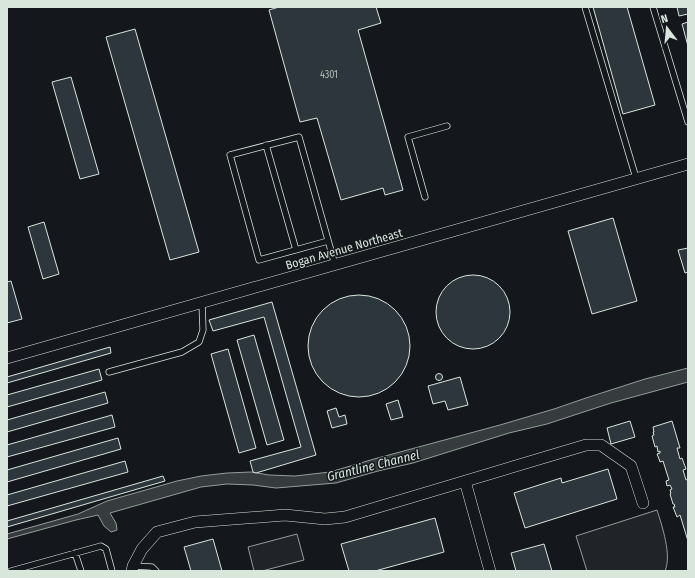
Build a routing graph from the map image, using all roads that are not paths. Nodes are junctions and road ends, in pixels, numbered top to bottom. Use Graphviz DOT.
graph roads {
  1 [pos="585,7"];
  2 [pos="653,7"];
  3 [pos="688,122"];
  4 [pos="447,126"];
  5 [pos="266,145"];
  6 [pos="688,164"];
  7 [pos="636,178"];
  8 [pos="425,197"];
  9 [pos="328,241"];
  10 [pos="296,250"];
  11 [pos="335,265"];
  12 [pos="202,303"];
  13 [pos="7,358"];
  14 [pos="109,372"];
  15 [pos="465,481"];
  16 [pos="643,503"];
  17 [pos="75,553"];
  18 [pos="133,569"];
  19 [pos="11,571"];
  20 [pos="81,571"];
  21 [pos="112,571"];
  22 [pos="156,571"];
  23 [pos="490,571"];
  1 -- 7 [label="lane"];
  2 -- 3 [label="lane"];
  4 -- 8 [label="lane"];
  5 -- 9 [label="lane"];
  5 -- 10 [label="lane"];
  5 -- 10 [label="lane"];
  6 -- 7 [label="street, Bogan Avenue Northeast"];
  7 -- 11 [label="street, Bogan Avenue Northeast"];
  9 -- 10 [label="lane"];
  9 -- 11 [label="lane"];
  11 -- 12 [label="street, Bogan Avenue Northeast"];
  12 -- 13 [label="street, Bogan Avenue Northeast"];
  12 -- 14 [label="lane"];
  15 -- 16 [label="street"];
  15 -- 18 [label="street"];
  15 -- 23 [label="street"];
  17 -- 19 [label="lane"];
  17 -- 20 [label="lane"];
  17 -- 21 [label="lane"];
  18 -- 22 [label="lane"];
}
